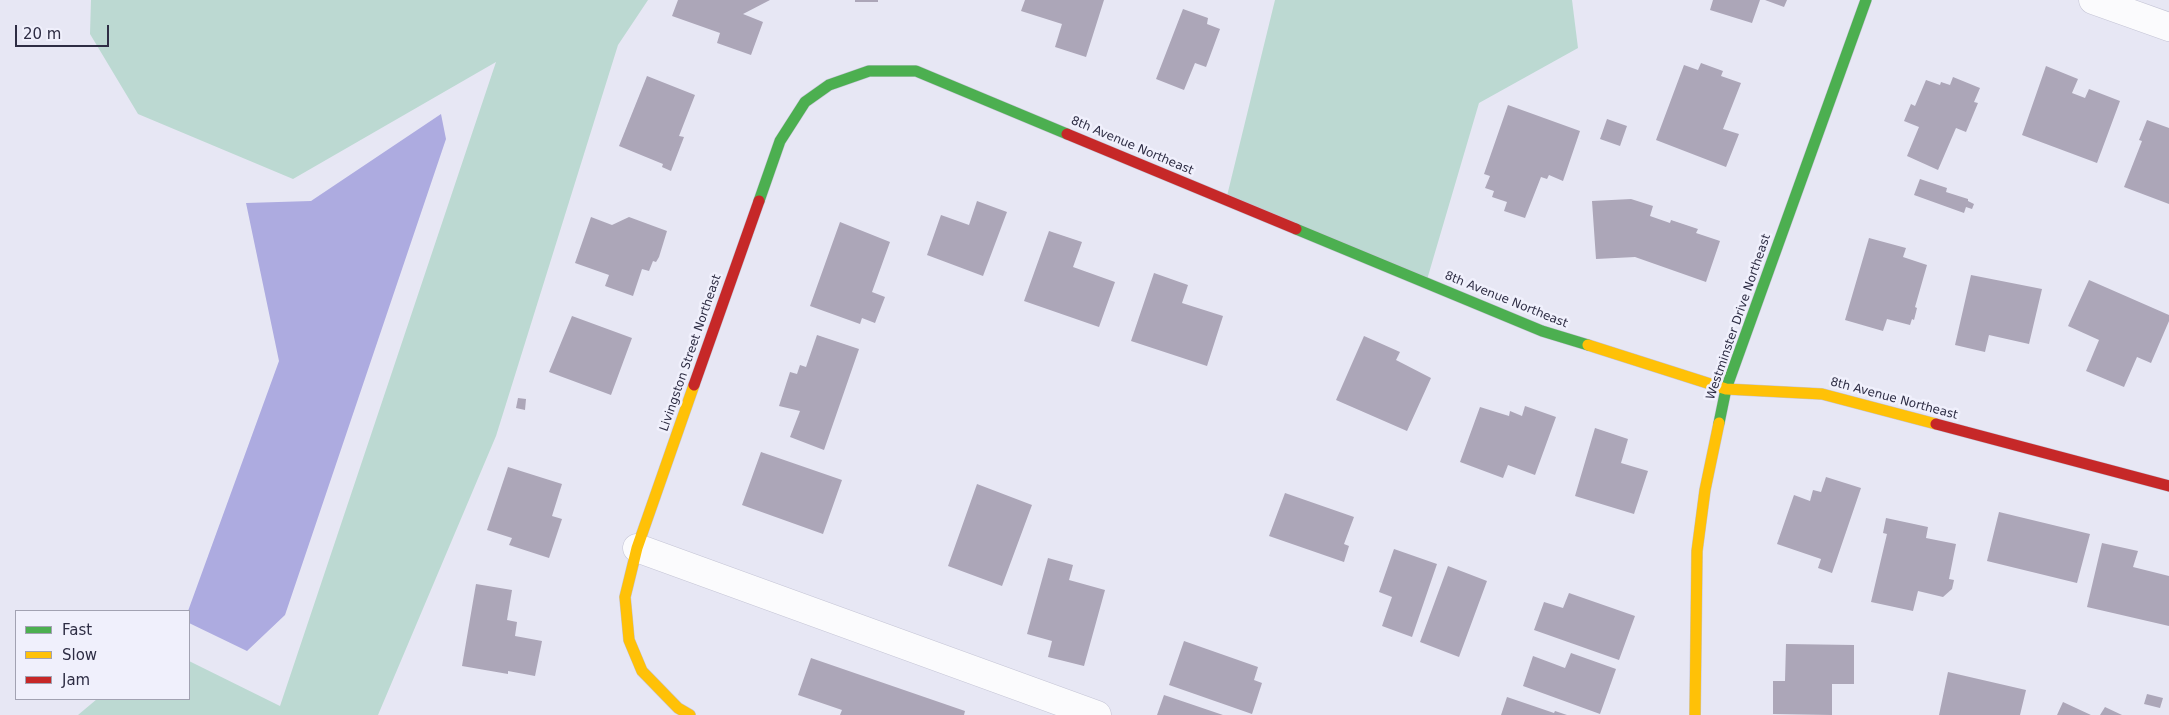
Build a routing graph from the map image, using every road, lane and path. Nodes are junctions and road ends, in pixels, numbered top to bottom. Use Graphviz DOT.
graph roads {
  1 [pos="1866,0"];
  2 [pos="2093,0"];
  3 [pos="2169,27"];
  4 [pos="916,71"];
  5 [pos="1726,389"];
  6 [pos="2169,486"];
  7 [pos="637,548"];
  8 [pos="690,715"];
  9 [pos="1097,715"];
  10 [pos="1694,715"];
  1 -- 5 [label="street, Westminster Drive Northeast"];
  2 -- 3 [label="street"];
  4 -- 5 [label="street, 8th Avenue Northeast"];
  4 -- 7 [label="street, Livingston Street Northeast"];
  5 -- 6 [label="street, 8th Avenue Northeast"];
  5 -- 10 [label="street, Westminster Drive Northeast"];
  7 -- 8 [label="street, Livingston Street Northeast"];
  7 -- 9 [label="street"];
}
